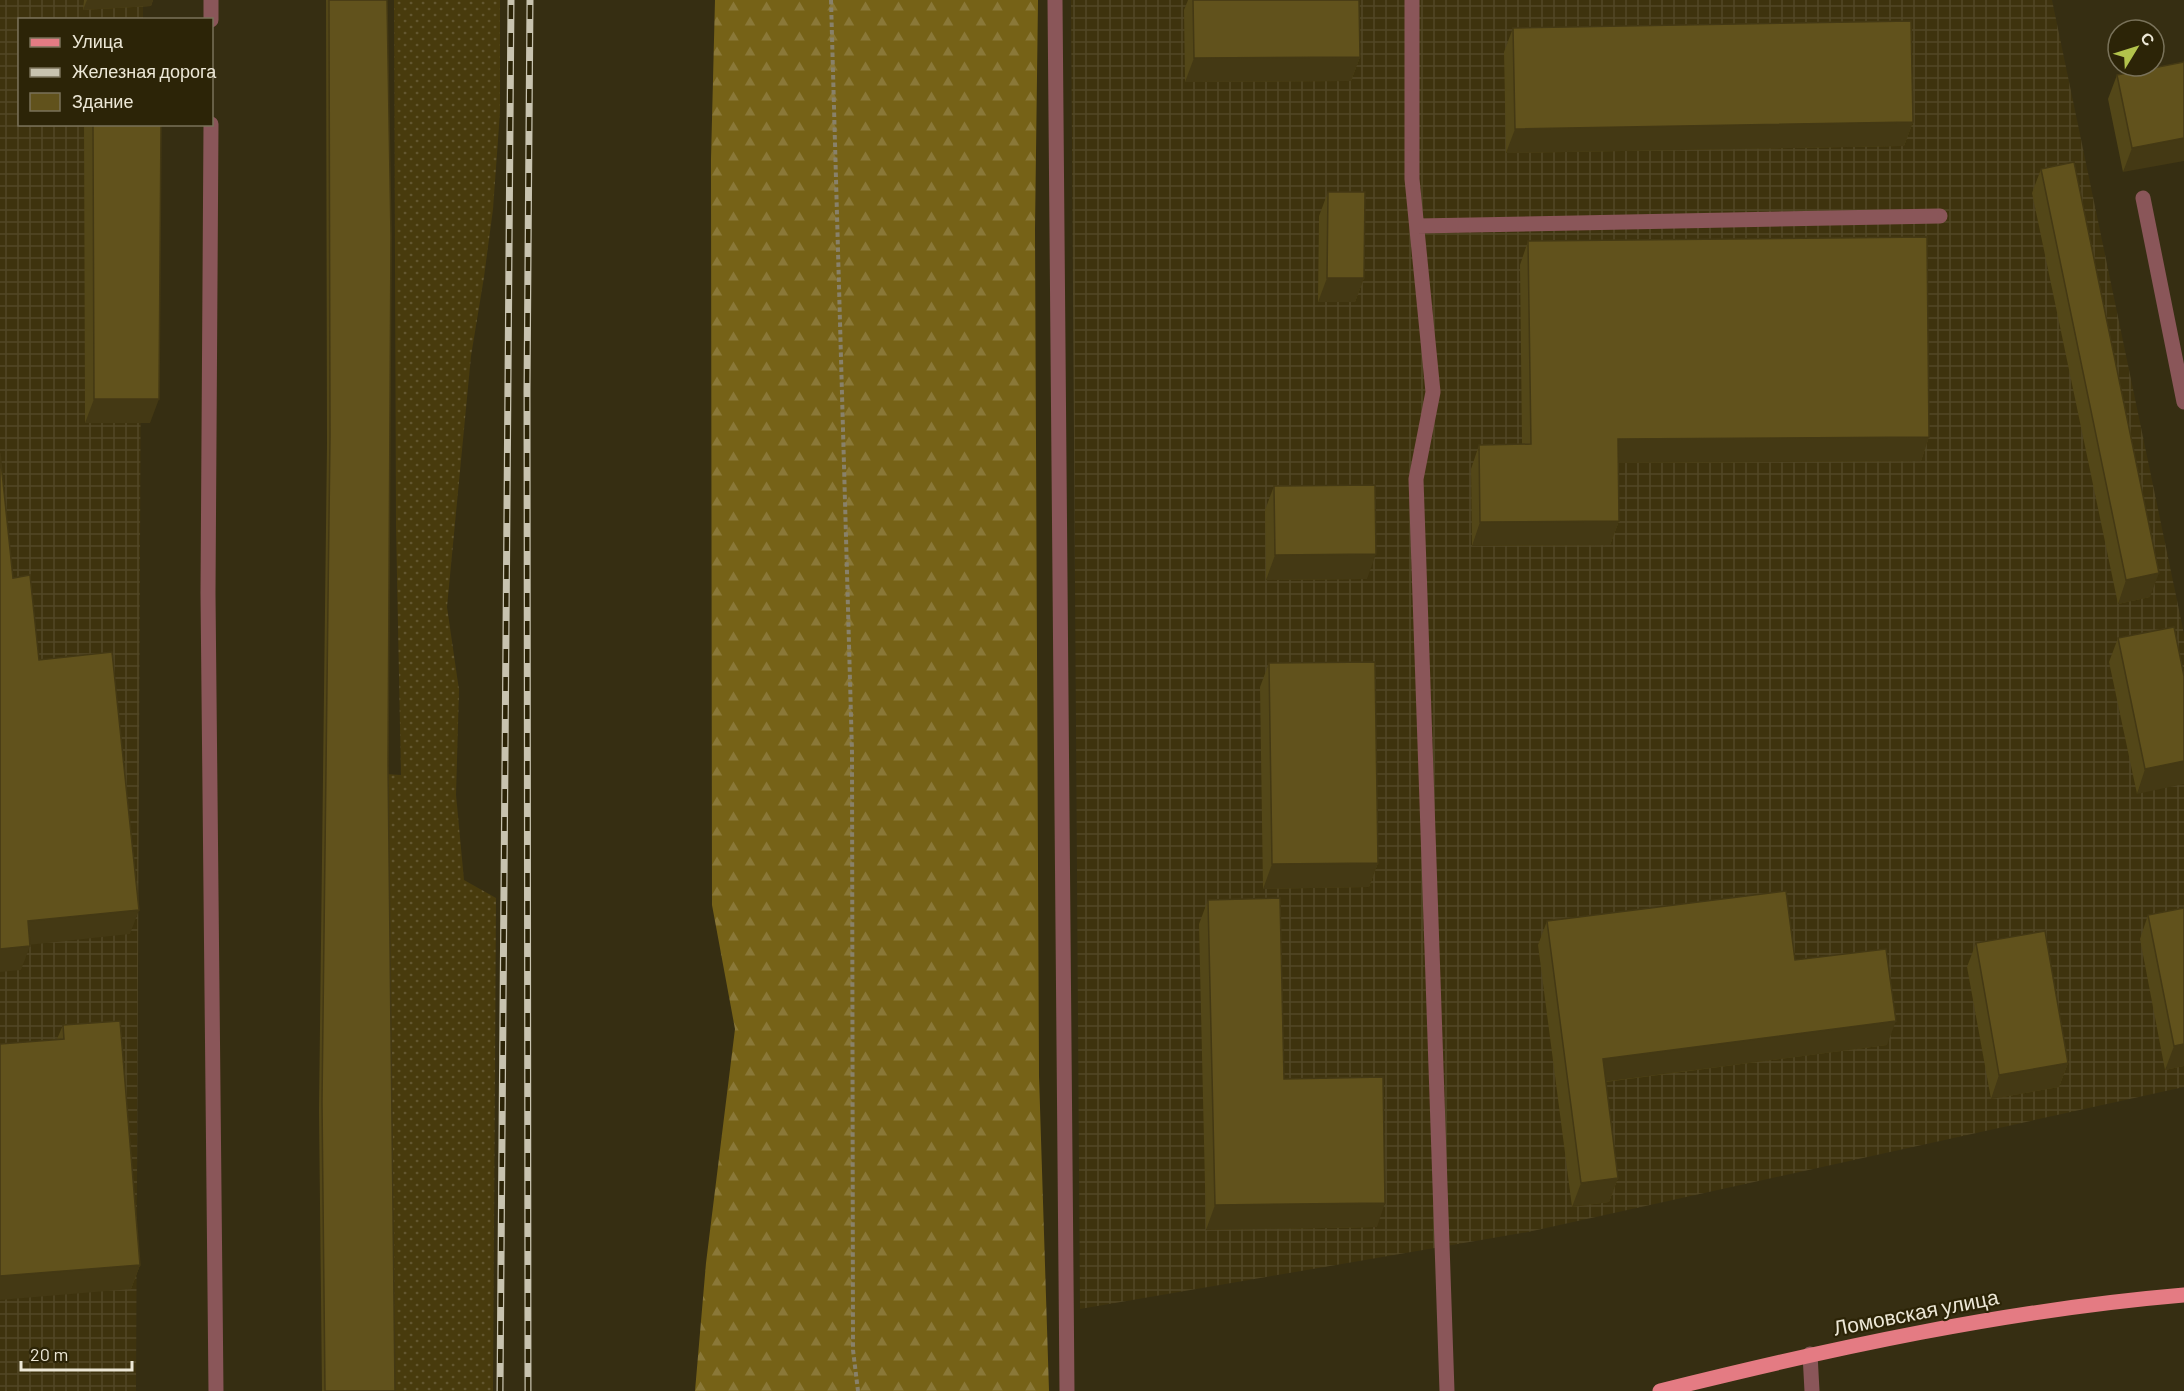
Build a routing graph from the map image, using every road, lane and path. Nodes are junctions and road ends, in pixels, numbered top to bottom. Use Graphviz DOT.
graph roads {
  1 [pos="211,0"];
  2 [pos="831,0"];
  3 [pos="1055,0"];
  4 [pos="1412,0"];
  5 [pos="211,18"];
  6 [pos="211,126"];
  7 [pos="2143,198"];
  8 [pos="1940,216"];
  9 [pos="1417,226"];
  10 [pos="2184,402"];
  11 [pos="2184,1295"];
  12 [pos="1810,1354"];
  13 [pos="216,1391"];
  14 [pos="858,1391"];
  15 [pos="1067,1391"];
  16 [pos="1447,1391"];
  17 [pos="1660,1391"];
  18 [pos="1812,1391"];
  1 -- 5 [label="street"];
  2 -- 14 [label="path"];
  3 -- 15 [label="street"];
  4 -- 9 [label="street"];
  6 -- 13 [label="street"];
  7 -- 10 [label="street"];
  8 -- 9 [label="street"];
  9 -- 16 [label="street"];
  11 -- 12 [label="main road, Ломовская улица"];
  12 -- 17 [label="main road, Ломовская улица"];
  12 -- 18 [label="street"];
}
